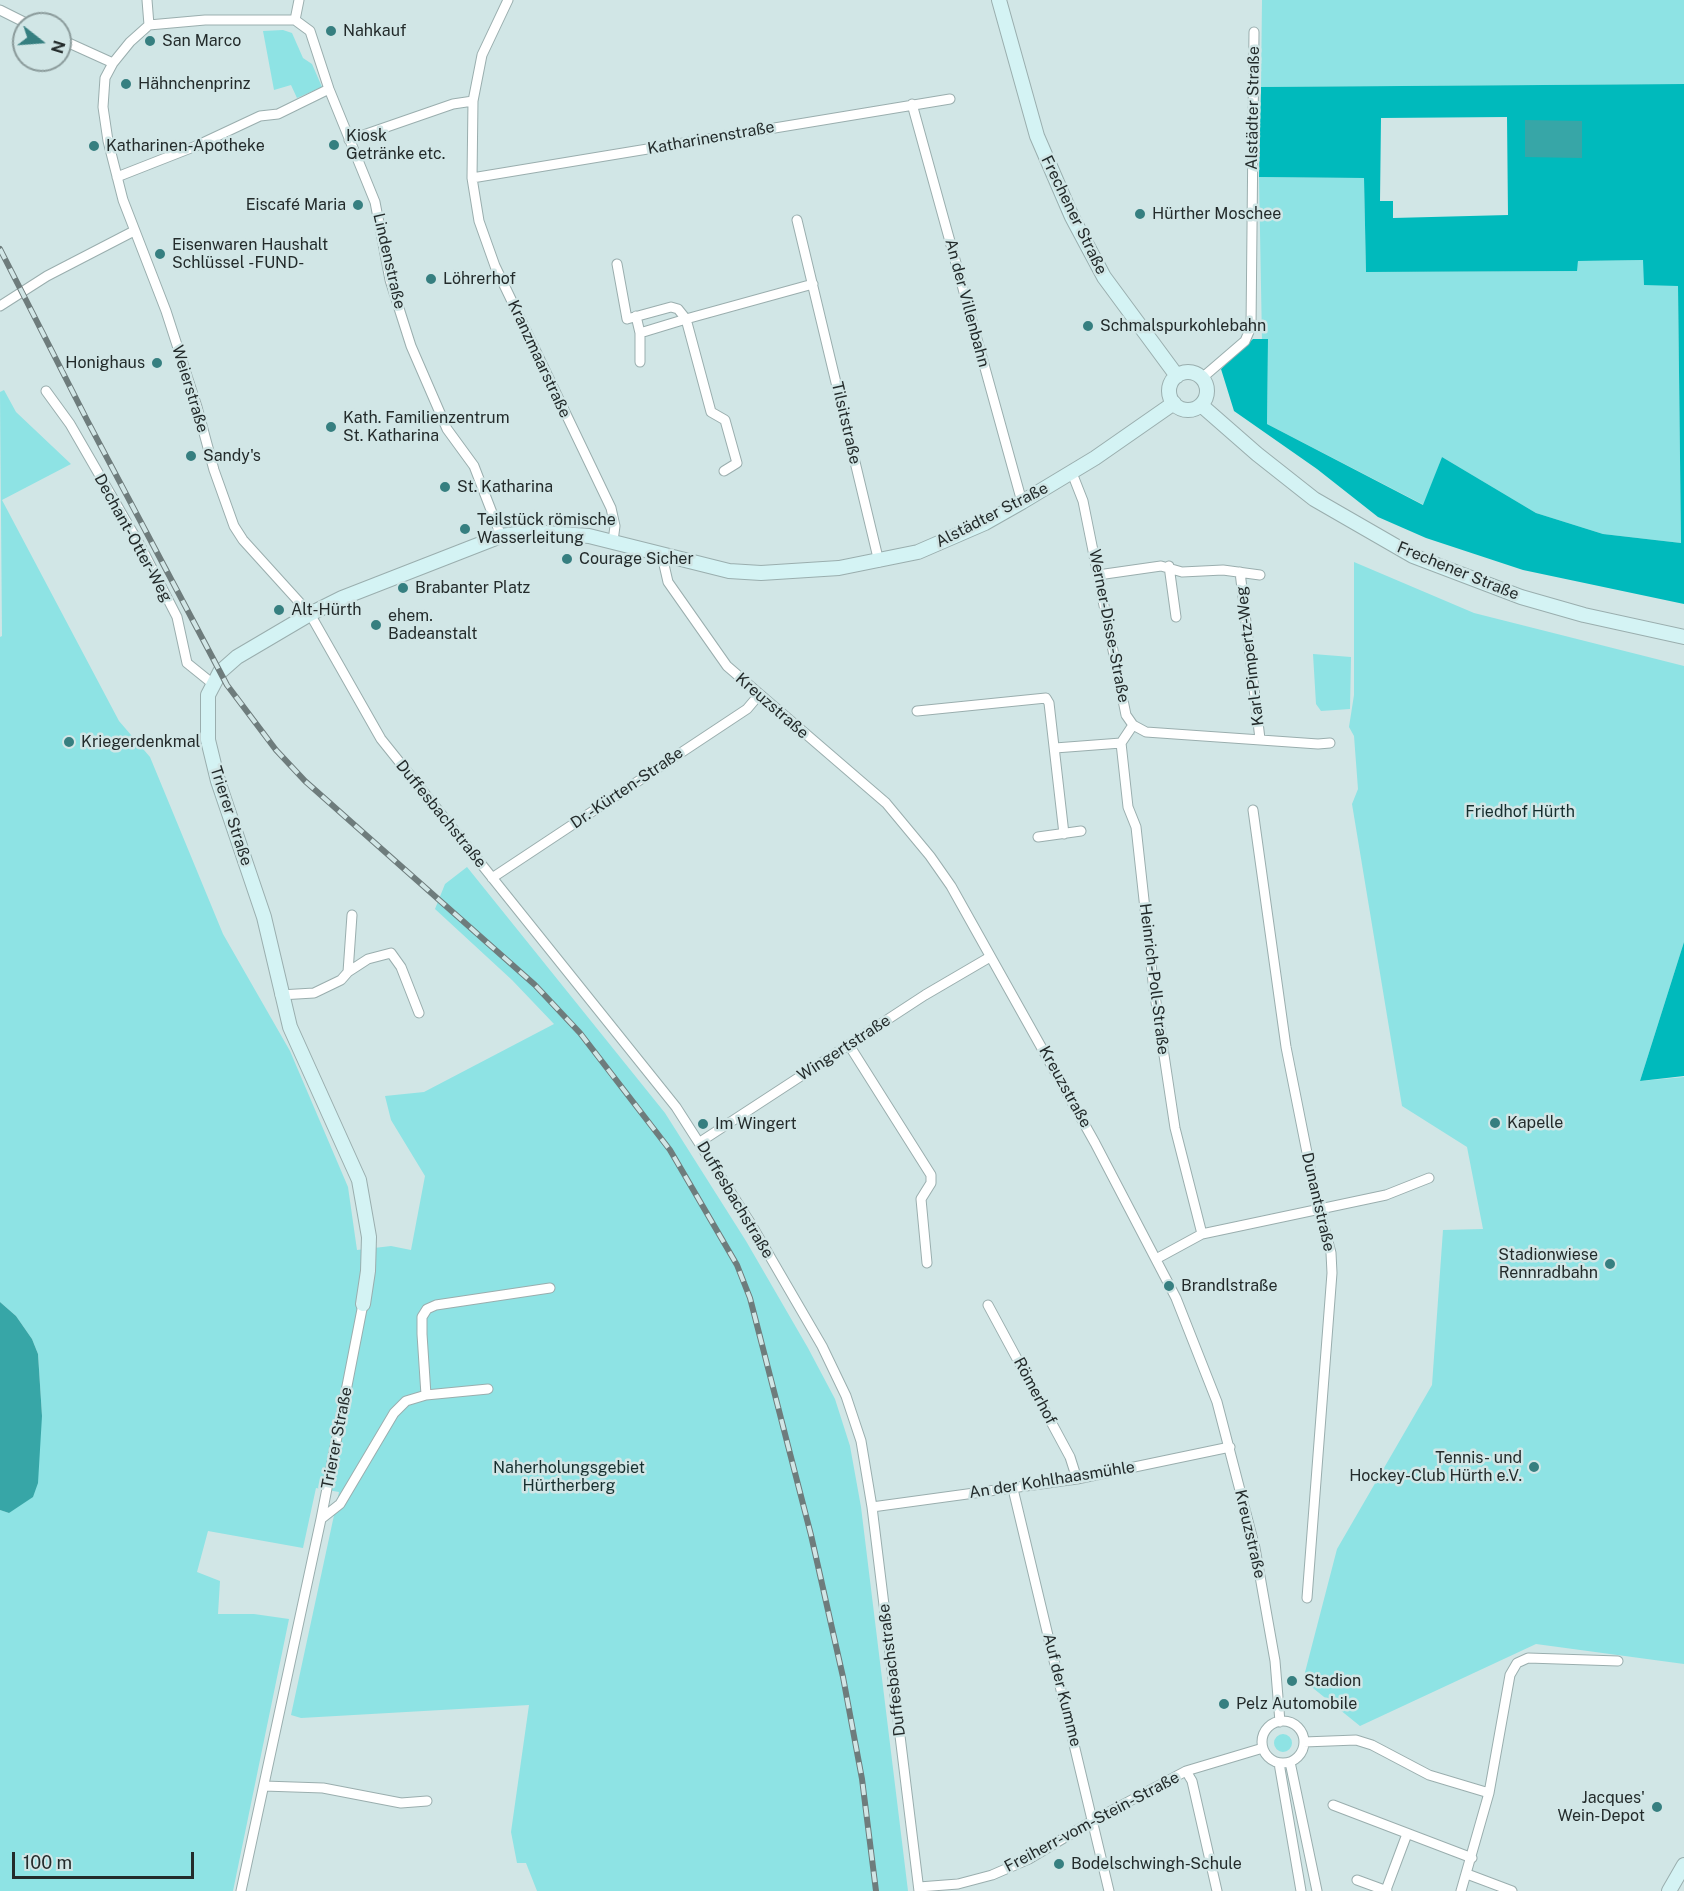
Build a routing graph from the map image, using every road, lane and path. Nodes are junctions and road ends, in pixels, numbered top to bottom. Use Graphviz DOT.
graph roads {
  1 [pos="147,0"];
  2 [pos="299,0"];
  3 [pos="508,0"];
  4 [pos="999,0"];
  5 [pos="295,20"];
  6 [pos="149,26"];
  7 [pos="1254,32"];
  8 [pos="72,44"];
  9 [pos="113,63"];
  10 [pos="329,89"];
  11 [pos="950,99"];
  12 [pos="473,101"];
  13 [pos="912,104"];
  14 [pos="349,140"];
  15 [pos="117,177"];
  16 [pos="472,178"];
  17 [pos="797,220"];
  18 [pos="134,231"];
  19 [pos="617,264"];
  20 [pos="813,284"];
  21 [pos="0,306"];
  22 [pos="636,316"];
  23 [pos="686,319"];
  24 [pos="640,333"];
  25 [pos="640,362"];
  26 [pos="1177,376"];
  27 [pos="1202,378"];
  28 [pos="46,391"];
  29 [pos="1174,403"];
  30 [pos="1202,405"];
  31 [pos="724,471"];
  32 [pos="1072,473"];
  33 [pos="1022,502"];
  34 [pos="501,536"];
  35 [pos="612,542"];
  36 [pos="662,556"];
  37 [pos="879,562"];
  38 [pos="1169,567"];
  39 [pos="1240,572"];
  40 [pos="1098,575"];
  41 [pos="1260,575"];
  42 [pos="310,614"];
  43 [pos="1176,617"];
  44 [pos="1684,637"];
  45 [pos="213,684"];
  46 [pos="758,696"];
  47 [pos="917,711"];
  48 [pos="1133,725"];
  49 [pos="1260,739"];
  50 [pos="1121,742"];
  51 [pos="1330,743"];
  52 [pos="1055,748"];
  53 [pos="1253,810"];
  54 [pos="1081,831"];
  55 [pos="1064,834"];
  56 [pos="1038,837"];
  57 [pos="492,878"];
  58 [pos="352,915"];
  59 [pos="990,957"];
  60 [pos="348,972"];
  61 [pos="280,995"];
  62 [pos="419,1013"];
  63 [pos="849,1045"];
  64 [pos="700,1142"];
  65 [pos="1429,1178"];
  66 [pos="1320,1211"];
  67 [pos="1202,1234"];
  68 [pos="1155,1259"];
  69 [pos="927,1263"];
  70 [pos="550,1288"];
  71 [pos="363,1304"];
  72 [pos="988,1305"];
  73 [pos="488,1389"];
  74 [pos="426,1395"];
  75 [pos="1230,1447"];
  76 [pos="1077,1479"];
  77 [pos="1013,1489"];
  78 [pos="872,1507"];
  79 [pos="321,1520"];
  80 [pos="1307,1598"];
  81 [pos="1618,1661"];
  82 [pos="1280,1722"];
  83 [pos="1304,1742"];
  84 [pos="1263,1748"];
  85 [pos="1290,1762"];
  86 [pos="1279,1763"];
  87 [pos="1186,1771"];
  88 [pos="264,1786"];
  89 [pos="1489,1793"];
  90 [pos="427,1801"];
  91 [pos="1333,1805"];
  92 [pos="1094,1820"];
  93 [pos="1407,1834"];
  94 [pos="1472,1858"];
  95 [pos="1684,1865"];
  96 [pos="1467,1874"];
  97 [pos="1358,1880"];
  98 [pos="919,1889"];
  99 [pos="241,1891"];
  100 [pos="1109,1891"];
  101 [pos="1217,1891"];
  102 [pos="1301,1891"];
  103 [pos="1317,1891"];
  104 [pos="1386,1891"];
  105 [pos="1461,1891"];
  106 [pos="1512,1891"];
  107 [pos="1669,1891"];
  1 -- 6 [label="street"];
  2 -- 5 [label="street"];
  3 -- 12 [label="street, Kranzmaarstraße"];
  4 -- 26 [label="street, Frechener Straße"];
  5 -- 6 [label="street"];
  5 -- 10 [label="street, Lindenstraße"];
  6 -- 9 [label="street"];
  7 -- 27 [label="street, Alstädter Straße"];
  8 -- 9 [label="street"];
  9 -- 15 [label="street, Weierstraße"];
  10 -- 14 [label="street, Lindenstraße"];
  10 -- 15 [label="street"];
  11 -- 13 [label="street, Katharinenstraße"];
  12 -- 14 [label="street"];
  12 -- 16 [label="street, Kranzmaarstraße"];
  13 -- 16 [label="street, Katharinenstraße"];
  13 -- 33 [label="street, An der Villenbahn"];
  14 -- 34 [label="street, Lindenstraße"];
  15 -- 18 [label="street, Weierstraße"];
  16 -- 35 [label="street, Kranzmaarstraße"];
  17 -- 20 [label="street, Tilsitstraße"];
  18 -- 21 [label="street"];
  18 -- 42 [label="street, Weierstraße"];
  19 -- 22 [label="street"];
  20 -- 23 [label="street"];
  20 -- 37 [label="street, Tilsitstraße"];
  22 -- 23 [label="street"];
  22 -- 24 [label="street"];
  23 -- 24 [label="street"];
  23 -- 31 [label="street"];
  24 -- 25 [label="street"];
  26 -- 27 [label="street"];
  26 -- 29 [label="street"];
  27 -- 30 [label="street"];
  28 -- 45 [label="street, Dechant-Otter-Weg"];
  29 -- 30 [label="street"];
  29 -- 32 [label="street, Alstädter Straße"];
  30 -- 44 [label="street, Frechener Straße"];
  32 -- 33 [label="street, Alstädter Straße"];
  32 -- 40 [label="street, Werner-Disse-Straße"];
  33 -- 37 [label="street, Alstädter Straße"];
  34 -- 35 [label="street"];
  34 -- 42 [label="street"];
  35 -- 36 [label="street, Alstädter Straße"];
  36 -- 37 [label="street, Alstädter Straße"];
  36 -- 46 [label="street, Kreuzstraße"];
  38 -- 39 [label="street"];
  38 -- 40 [label="street"];
  38 -- 43 [label="street"];
  39 -- 41 [label="street"];
  39 -- 49 [label="street, Karl-Pimpertz-Weg"];
  40 -- 48 [label="street, Werner-Disse-Straße"];
  42 -- 45 [label="street, Trierer Straße"];
  42 -- 57 [label="street, Duffesbachstraße"];
  45 -- 61 [label="street, Trierer Straße"];
  46 -- 57 [label="street, Dr.-Kürten-Straße"];
  46 -- 59 [label="street, Kreuzstraße"];
  47 -- 52 [label="street"];
  48 -- 49 [label="street, Werner-Disse-Straße"];
  48 -- 50 [label="street"];
  49 -- 51 [label="street, Werner-Disse-Straße"];
  50 -- 52 [label="street"];
  50 -- 67 [label="street, Heinrich-Poll-Straße"];
  52 -- 55 [label="street"];
  53 -- 66 [label="street, Dunantstraße"];
  54 -- 55 [label="street"];
  55 -- 56 [label="street"];
  57 -- 64 [label="street, Duffesbachstraße"];
  58 -- 60 [label="street"];
  59 -- 63 [label="street, Wingertstraße"];
  59 -- 68 [label="street, Kreuzstraße"];
  60 -- 61 [label="street"];
  60 -- 62 [label="street"];
  61 -- 71 [label="street, Trierer Straße"];
  63 -- 64 [label="street, Wingertstraße"];
  63 -- 69 [label="street"];
  64 -- 78 [label="street, Duffesbachstraße"];
  65 -- 66 [label="street"];
  66 -- 67 [label="street"];
  66 -- 80 [label="street, Dunantstraße"];
  67 -- 68 [label="street"];
  68 -- 75 [label="street, Kreuzstraße"];
  70 -- 74 [label="street"];
  71 -- 79 [label="street, Trierer Straße"];
  72 -- 76 [label="street, Römerhof"];
  73 -- 74 [label="street"];
  74 -- 79 [label="street"];
  75 -- 76 [label="street, An der Kohlhaasmühle"];
  75 -- 82 [label="street, Kreuzstraße"];
  76 -- 77 [label="street, An der Kohlhaasmühle"];
  77 -- 78 [label="street, An der Kohlhaasmühle"];
  77 -- 92 [label="street, Auf der Kumme"];
  78 -- 98 [label="street, Duffesbachstraße"];
  79 -- 88 [label="street, Trierer Straße"];
  81 -- 89 [label="street"];
  82 -- 83 [label="street"];
  82 -- 84 [label="street"];
  83 -- 85 [label="street"];
  83 -- 89 [label="street"];
  84 -- 86 [label="street"];
  84 -- 87 [label="street, Freiherr-vom-Stein-Straße"];
  85 -- 86 [label="street"];
  85 -- 103 [label="street"];
  86 -- 102 [label="street"];
  87 -- 92 [label="street, Freiherr-vom-Stein-Straße"];
  87 -- 101 [label="street"];
  88 -- 90 [label="street"];
  88 -- 99 [label="street, Trierer Straße"];
  89 -- 94 [label="street"];
  91 -- 93 [label="street"];
  92 -- 98 [label="street, Freiherr-vom-Stein-Straße"];
  92 -- 100 [label="street, Auf der Kumme"];
  93 -- 94 [label="street"];
  93 -- 104 [label="street"];
  94 -- 96 [label="street"];
  95 -- 107 [label="street"];
  96 -- 105 [label="street"];
  96 -- 106 [label="street"];
  97 -- 104 [label="street"];
}
